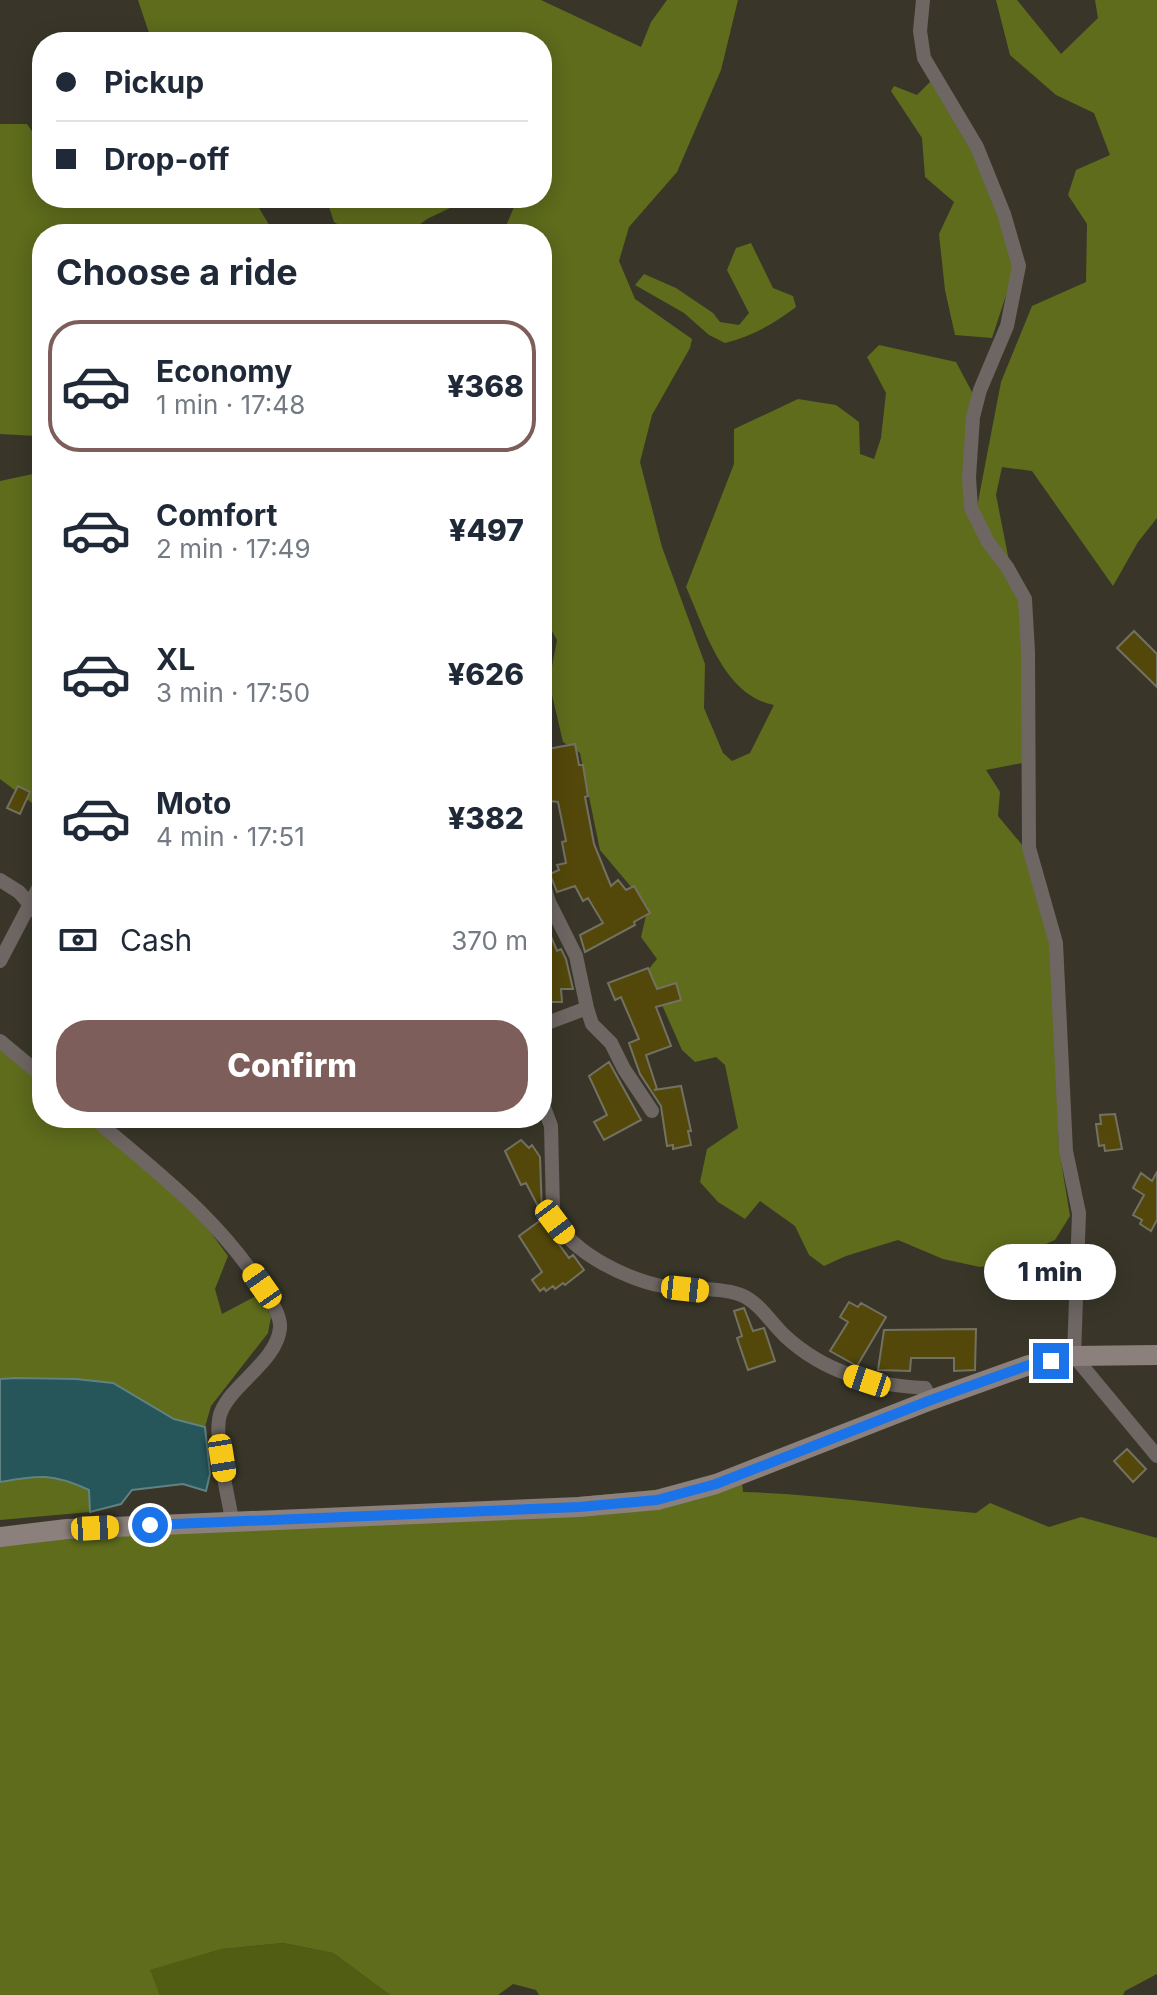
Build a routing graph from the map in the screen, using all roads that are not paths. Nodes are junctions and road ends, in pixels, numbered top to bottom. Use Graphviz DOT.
graph roads {
  1 [pos="923,0"];
  2 [pos="0,880"];
  3 [pos="32,899"];
  4 [pos="29,904"];
  5 [pos="32,907"];
  6 [pos="552,908"];
  7 [pos="0,961"];
  8 [pos="587,1008"];
  9 [pos="552,1021"];
  10 [pos="0,1041"];
  11 [pos="32,1068"];
  12 [pos="652,1111"];
  13 [pos="105,1128"];
  14 [pos="551,1128"];
  15 [pos="1157,1355"];
  16 [pos="1074,1356"];
  17 [pos="931,1400"];
  18 [pos="1157,1456"];
  19 [pos="232,1520"];
  20 [pos="0,1537"];
  1 -- 16 [label="street"];
  2 -- 4 [label="street"];
  3 -- 4 [label="street"];
  4 -- 5 [label="street"];
  4 -- 7 [label="street"];
  6 -- 8 [label="street"];
  8 -- 9 [label="street"];
  8 -- 12 [label="street"];
  10 -- 11 [label="street"];
  13 -- 19 [label="street"];
  14 -- 17 [label="street"];
  15 -- 16 [label="street"];
  16 -- 17 [label="street"];
  16 -- 18 [label="street"];
  17 -- 19 [label="street"];
  19 -- 20 [label="street"];
}
